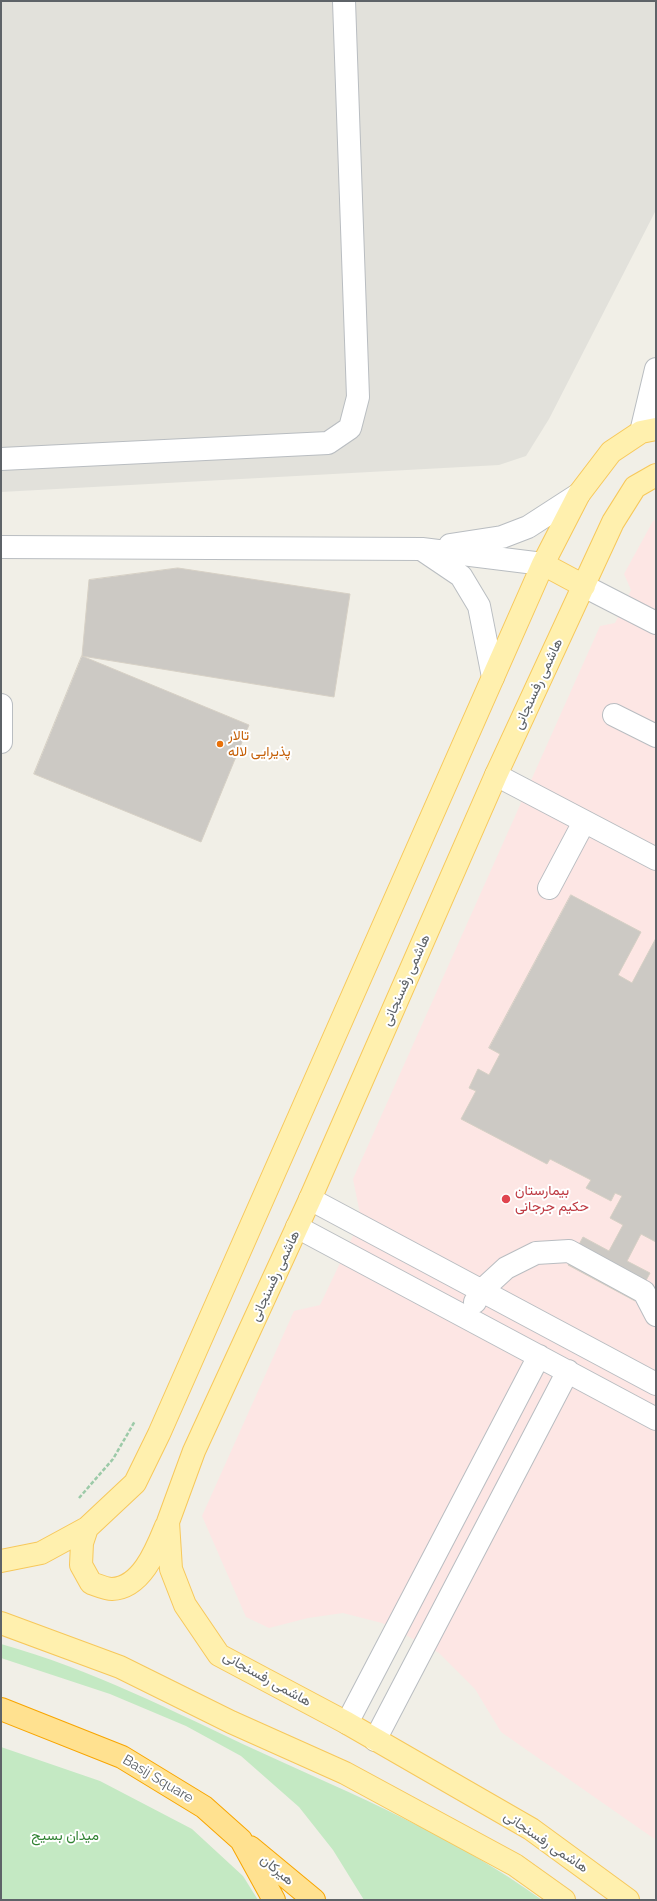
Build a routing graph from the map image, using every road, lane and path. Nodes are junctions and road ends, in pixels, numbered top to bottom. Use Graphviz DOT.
graph roads {
  1 [pos="344,1"];
  2 [pos="656,369"];
  3 [pos="648,430"];
  4 [pos="1,459"];
  5 [pos="656,475"];
  6 [pos="579,494"];
  7 [pos="1,547"];
  8 [pos="422,549"];
  9 [pos="543,564"];
  10 [pos="584,586"];
  11 [pos="656,623"];
  12 [pos="492,677"];
  13 [pos="1,705"];
  14 [pos="614,715"];
  15 [pos="656,736"];
  16 [pos="1,742"];
  17 [pos="496,775"];
  18 [pos="584,822"];
  19 [pos="656,859"];
  20 [pos="549,888"];
  21 [pos="310,1199"];
  22 [pos="297,1227"];
  23 [pos="481,1291"];
  24 [pos="656,1315"];
  25 [pos="466,1318"];
  26 [pos="539,1356"];
  27 [pos="568,1372"];
  28 [pos="655,1377"];
  29 [pos="139,1414"];
  30 [pos="647,1414"];
  31 [pos="77,1501"];
  32 [pos="168,1522"];
  33 [pos="87,1528"];
  34 [pos="1,1561"];
  35 [pos="1,1623"];
  36 [pos="1,1708"];
  37 [pos="347,1723"];
  38 [pos="375,1740"];
  39 [pos="241,1840"];
  40 [pos="274,1900"];
  41 [pos="314,1900"];
  42 [pos="564,1900"];
  43 [pos="628,1900"];
  1 -- 4 [label="street"];
  2 -- 3 [label="street"];
  3 -- 6 [label="main road"];
  5 -- 10 [label="main road, هاشمی رفسنجانی"];
  6 -- 8 [label="street"];
  6 -- 9 [label="main road"];
  7 -- 8 [label="street"];
  8 -- 9 [label="street"];
  8 -- 12 [label="street"];
  9 -- 10 [label="main road"];
  9 -- 12 [label="main road"];
  10 -- 11 [label="street"];
  10 -- 17 [label="main road, هاشمی رفسنجانی"];
  12 -- 33 [label="main road"];
  13 -- 16 [label="street"];
  14 -- 15 [label="street"];
  17 -- 18 [label="street"];
  17 -- 21 [label="main road, هاشمی رفسنجانی"];
  18 -- 19 [label="street"];
  18 -- 20 [label="street"];
  21 -- 22 [label="main road, هاشمی رفسنجانی"];
  21 -- 23 [label="street"];
  22 -- 25 [label="street"];
  22 -- 32 [label="main road, هاشمی رفسنجانی"];
  23 -- 24 [label="street"];
  23 -- 25 [label="street"];
  23 -- 28 [label="street"];
  25 -- 26 [label="street"];
  26 -- 27 [label="street"];
  26 -- 37 [label="street"];
  27 -- 30 [label="street"];
  27 -- 38 [label="street"];
  28 -- 30 [label="street"];
  29 -- 31 [label="path"];
  32 -- 33 [label="main road"];
  32 -- 37 [label="main road, هاشمی رفسنجانی"];
  33 -- 34 [label="main road"];
  35 -- 42 [label="main road"];
  36 -- 39 [label="highway, Basij Square"];
  37 -- 38 [label="main road, هاشمی رفسنجانی"];
  38 -- 43 [label="main road, هاشمی رفسنجانی"];
  39 -- 40 [label="highway, Basij Square"];
  39 -- 41 [label="highway, هیرکان"];
}
